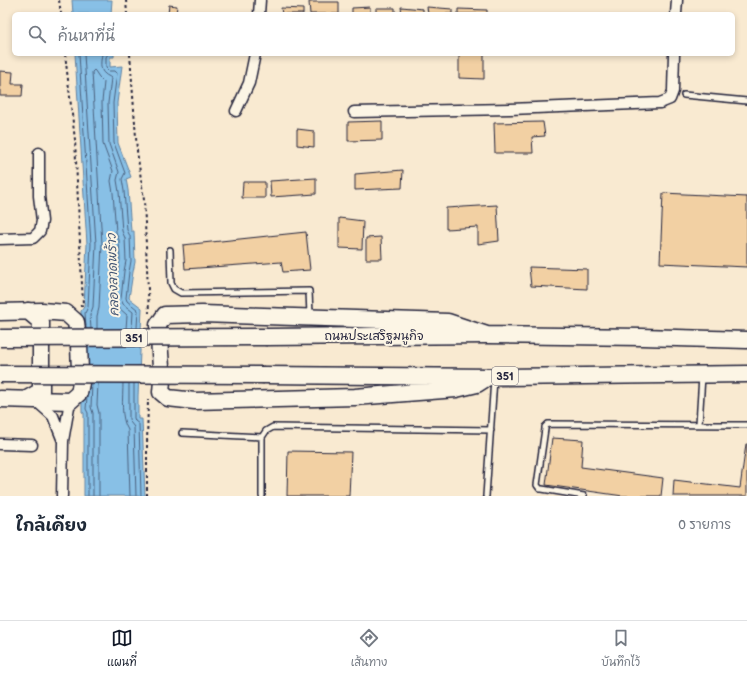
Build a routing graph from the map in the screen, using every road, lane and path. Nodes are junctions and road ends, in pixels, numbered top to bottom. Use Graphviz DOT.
graph roads {
  1 [pos="59,0"];
  2 [pos="126,0"];
  3 [pos="260,0"];
  4 [pos="677,0"];
  5 [pos="61,12"];
  6 [pos="127,12"];
  7 [pos="259,12"];
  8 [pos="676,12"];
  9 [pos="65,56"];
  10 [pos="130,56"];
  11 [pos="255,56"];
  12 [pos="674,56"];
  13 [pos="684,94"];
  14 [pos="747,101"];
  15 [pos="236,111"];
  16 [pos="354,112"];
  17 [pos="39,153"];
  18 [pos="0,239"];
  19 [pos="170,250"];
  20 [pos="28,311"];
  21 [pos="0,312"];
  22 [pos="66,313"];
  23 [pos="148,316"];
  24 [pos="310,318"];
  25 [pos="487,335"];
  26 [pos="0,338"];
  27 [pos="747,340"];
  28 [pos="0,374"];
  29 [pos="747,374"];
  30 [pos="702,375"];
  31 [pos="491,377"];
  32 [pos="0,399"];
  33 [pos="31,399"];
  34 [pos="148,399"];
  35 [pos="70,401"];
  36 [pos="699,424"];
  37 [pos="747,425"];
  38 [pos="491,430"];
  39 [pos="182,433"];
  40 [pos="262,437"];
  41 [pos="63,441"];
  42 [pos="0,444"];
  43 [pos="32,445"];
  44 [pos="62,496"];
  45 [pos="147,496"];
  46 [pos="262,496"];
  47 [pos="486,496"];
  48 [pos="584,496"];
  1 -- 5 [label="path"];
  2 -- 6 [label="path"];
  3 -- 7 [label="street"];
  4 -- 8 [label="street"];
  9 -- 22 [label="path"];
  10 -- 23 [label="path"];
  11 -- 15 [label="street"];
  12 -- 16 [label="street"];
  13 -- 14 [label="lane"];
  17 -- 18 [label="street"];
  19 -- 24 [label="lane"];
  20 -- 21 [label="main road"];
  20 -- 22 [label="main road"];
  20 -- 33 [label="main road"];
  22 -- 35 [label="main road"];
  24 -- 25 [label="main road"];
  24 -- 31 [label="main road"];
  25 -- 26 [label="main road, ถนนประเสริฐมนูกิจ / 351, bridge"];
  25 -- 27 [label="main road, ถนนประเสริฐมนูกิจ / 351"];
  28 -- 31 [label="main road, 351, bridge"];
  29 -- 30 [label="main road, 351"];
  30 -- 31 [label="main road, 351"];
  30 -- 36 [label="lane"];
  31 -- 38 [label="lane"];
  32 -- 33 [label="main road"];
  33 -- 35 [label="main road"];
  33 -- 41 [label="street"];
  34 -- 45 [label="path"];
  35 -- 41 [label="street"];
  36 -- 37 [label="lane"];
  36 -- 48 [label="lane"];
  38 -- 40 [label="lane"];
  38 -- 47 [label="lane"];
  39 -- 40 [label="lane"];
  40 -- 46 [label="lane"];
  41 -- 44 [label="street"];
  42 -- 43 [label="street"];
}
